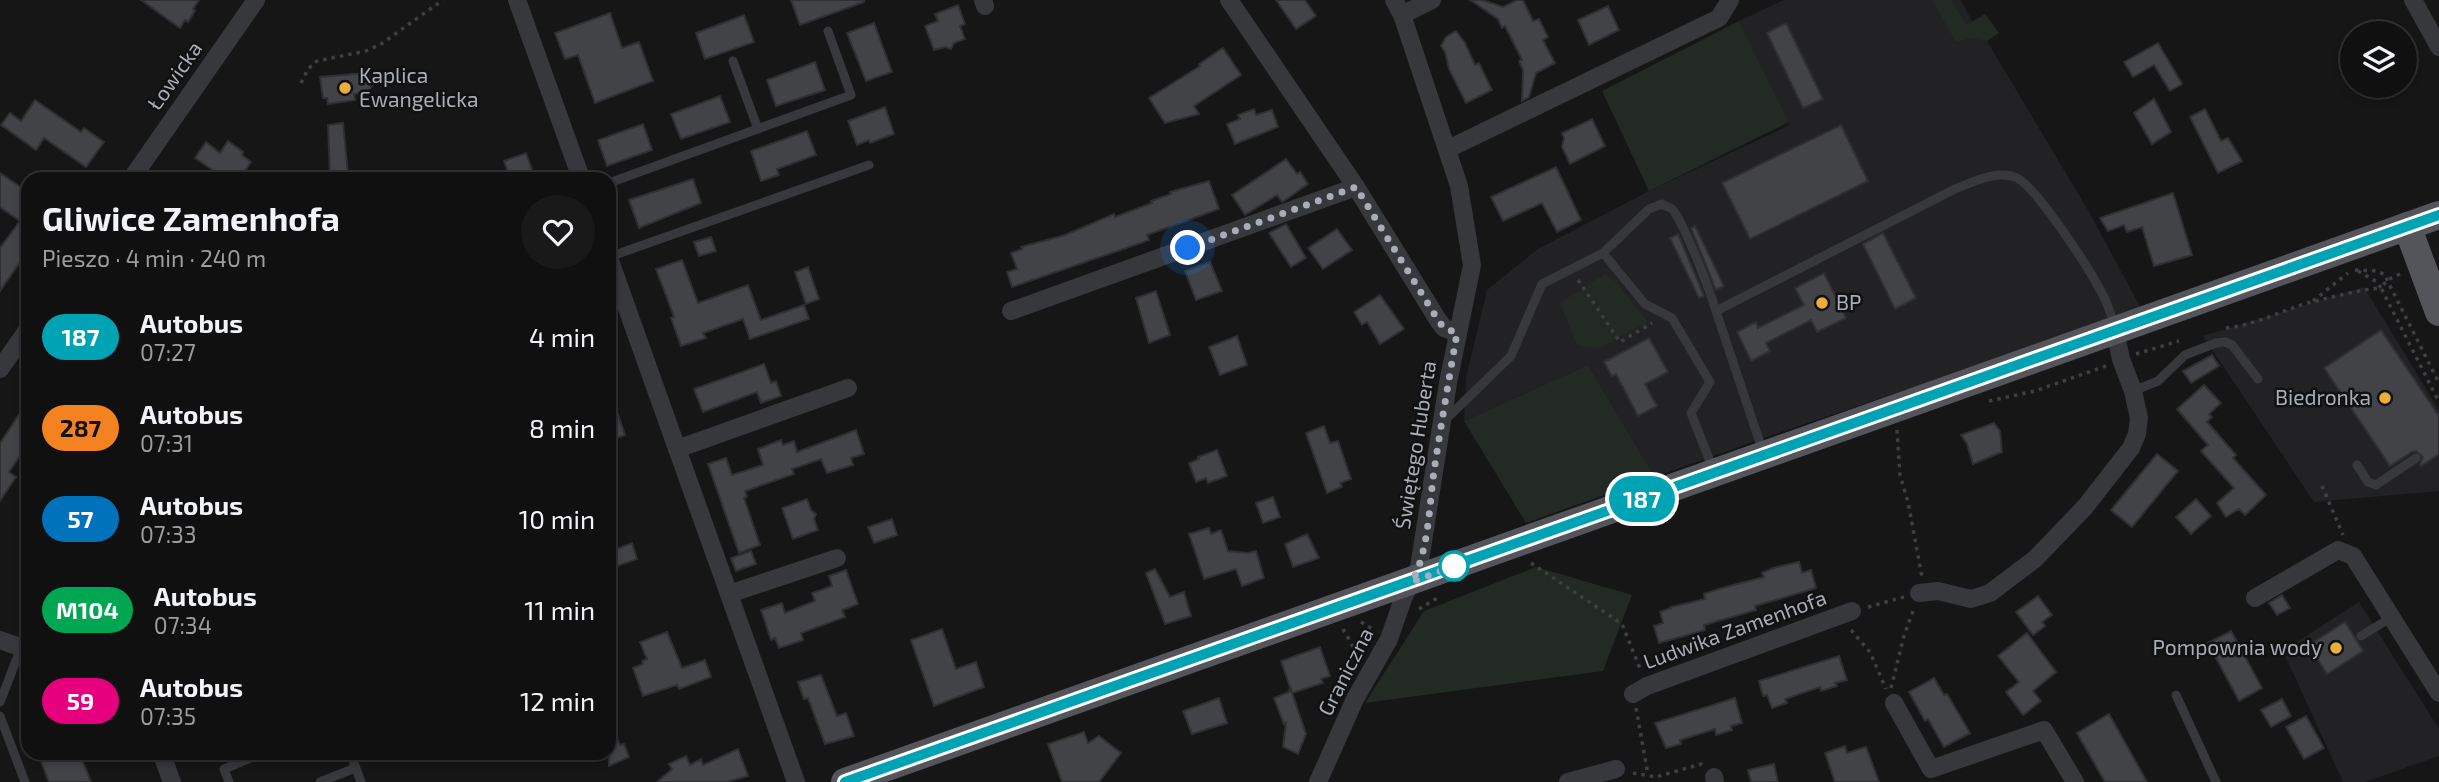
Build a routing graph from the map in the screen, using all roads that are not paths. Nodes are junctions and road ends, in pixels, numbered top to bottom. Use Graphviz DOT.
graph roads {
  1 [pos="256,0"];
  2 [pos="517,0"];
  3 [pos="1229,0"];
  4 [pos="1432,0"];
  5 [pos="1730,0"];
  6 [pos="2413,0"];
  7 [pos="1398,8"];
  8 [pos="828,31"];
  9 [pos="2439,47"];
  10 [pos="733,61"];
  11 [pos="758,129"];
  12 [pos="1448,149"];
  13 [pos="869,165"];
  14 [pos="136,172"];
  15 [pos="579,172"];
  16 [pos="616,180"];
  17 [pos="1356,187"];
  18 [pos="2439,215"];
  19 [pos="2407,226"];
  20 [pos="1603,253"];
  21 [pos="616,255"];
  22 [pos="616,277"];
  23 [pos="1012,311"];
  24 [pos="1716,311"];
  25 [pos="2439,312"];
  26 [pos="2115,331"];
  27 [pos="1457,333"];
  28 [pos="21,338"];
  29 [pos="0,369"];
  30 [pos="2258,379"];
  31 [pos="848,388"];
  32 [pos="2133,391"];
  33 [pos="1441,424"];
  34 [pos="677,449"];
  35 [pos="1765,457"];
  36 [pos="2416,458"];
  37 [pos="2357,465"];
  38 [pos="1714,474"];
  39 [pos="837,558"];
  40 [pos="1412,582"];
  41 [pos="1919,593"];
  42 [pos="729,594"];
  43 [pos="2255,598"];
  44 [pos="1846,613"];
  45 [pos="2392,617"];
  46 [pos="2361,636"];
  47 [pos="0,640"];
  48 [pos="21,648"];
  49 [pos="21,657"];
  50 [pos="2431,666"];
  51 [pos="1640,690"];
  52 [pos="2439,693"];
  53 [pos="2176,695"];
  54 [pos="0,702"];
  55 [pos="1894,703"];
  56 [pos="0,716"];
  57 [pos="164,760"];
  58 [pos="246,760"];
  59 [pos="352,760"];
  60 [pos="355,768"];
  61 [pos="1616,769"];
  62 [pos="25,782"];
  63 [pos="172,782"];
  64 [pos="229,782"];
  65 [pos="320,782"];
  66 [pos="361,782"];
  67 [pos="796,782"];
  68 [pos="845,782"];
  69 [pos="1318,782"];
  70 [pos="1568,782"];
  71 [pos="2075,782"];
  72 [pos="2216,782"];
  1 -- 14 [label="street, Łowicka"];
  2 -- 15 [label="street"];
  3 -- 17 [label="street"];
  4 -- 7 [label="street, Świętego Huberta"];
  5 -- 12 [label="street"];
  6 -- 9 [label="street"];
  7 -- 12 [label="street, Świętego Huberta"];
  8 -- 11 [label="lane"];
  10 -- 11 [label="lane"];
  11 -- 16 [label="lane"];
  12 -- 27 [label="street, Świętego Huberta"];
  13 -- 21 [label="lane"];
  17 -- 23 [label="street"];
  17 -- 27 [label="street"];
  18 -- 19 [label="main road"];
  19 -- 25 [label="main road"];
  19 -- 26 [label="main road"];
  20 -- 24 [label="lane"];
  20 -- 33 [label="lane"];
  20 -- 38 [label="lane"];
  22 -- 34 [label="street"];
  24 -- 26 [label="lane"];
  24 -- 35 [label="lane"];
  26 -- 32 [label="street"];
  26 -- 35 [label="main road"];
  27 -- 33 [label="street, Świętego Huberta"];
  28 -- 29 [label="street"];
  30 -- 32 [label="lane"];
  31 -- 34 [label="street"];
  32 -- 41 [label="street"];
  33 -- 40 [label="street, Świętego Huberta"];
  34 -- 42 [label="street"];
  35 -- 38 [label="main road"];
  36 -- 37 [label="lane"];
  38 -- 40 [label="main road"];
  39 -- 42 [label="street"];
  40 -- 68 [label="main road"];
  40 -- 69 [label="street, Graniczna"];
  42 -- 67 [label="street"];
  43 -- 45 [label="street"];
  44 -- 51 [label="street, Ludwika Zamenhofa"];
  45 -- 46 [label="lane"];
  45 -- 50 [label="street"];
  47 -- 48 [label="street"];
  49 -- 54 [label="lane"];
  50 -- 52 [label="street"];
  53 -- 72 [label="lane"];
  55 -- 71 [label="street"];
  56 -- 62 [label="lane"];
  57 -- 63 [label="street"];
  58 -- 64 [label="lane"];
  59 -- 60 [label="lane"];
  60 -- 65 [label="lane"];
  60 -- 66 [label="lane"];
  61 -- 70 [label="street"];
}
